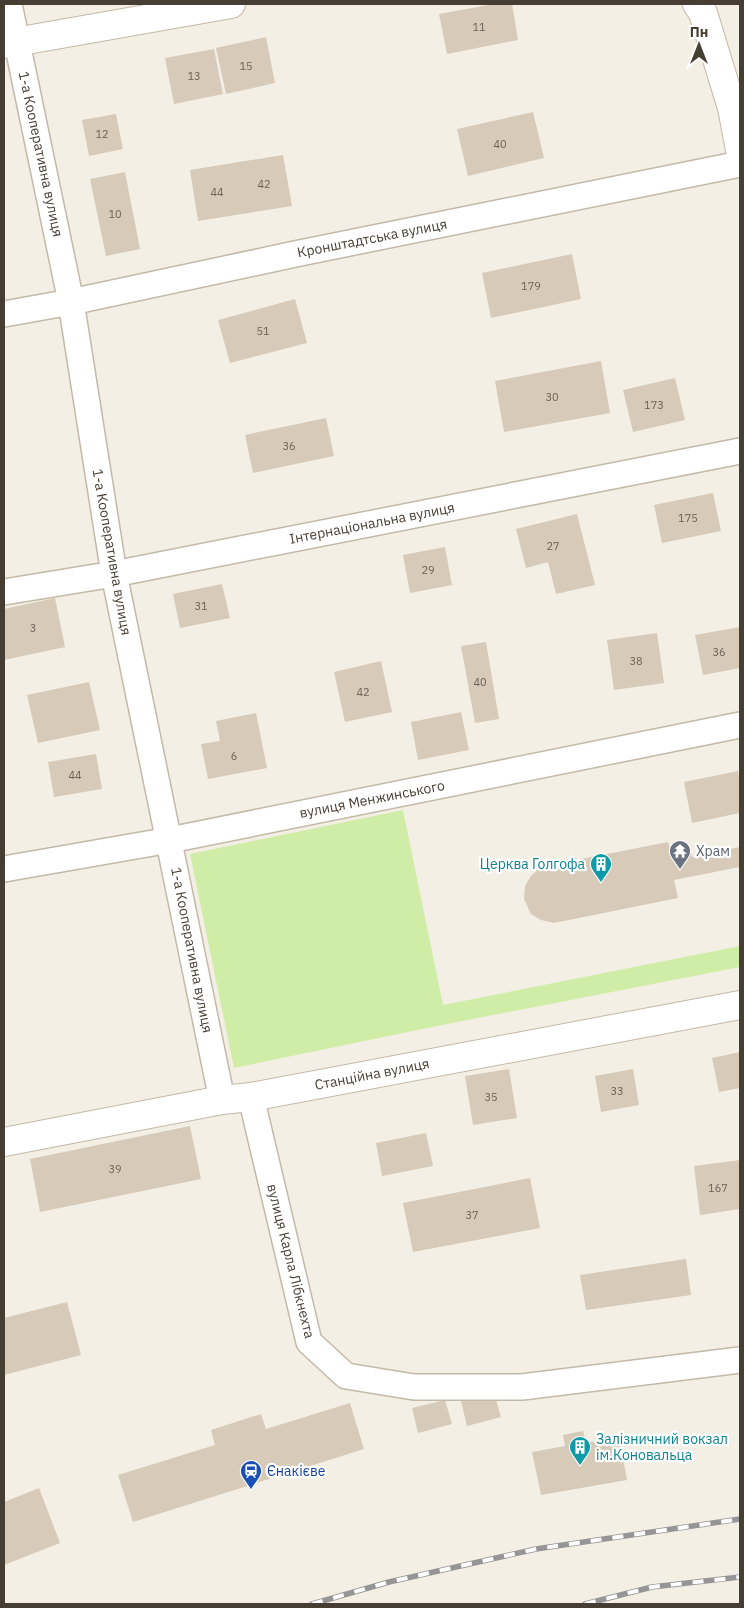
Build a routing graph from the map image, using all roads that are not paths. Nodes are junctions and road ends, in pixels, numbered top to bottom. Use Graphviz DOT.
graph roads {
  1 [pos="9,4"];
  2 [pos="231,4"];
  3 [pos="697,4"];
  4 [pos="11,42"];
  5 [pos="740,150"];
  6 [pos="740,164"];
  7 [pos="71,302"];
  8 [pos="4,314"];
  9 [pos="740,451"];
  10 [pos="114,574"];
  11 [pos="4,592"];
  12 [pos="740,725"];
  13 [pos="170,840"];
  14 [pos="4,869"];
  15 [pos="740,1004"];
  16 [pos="251,1097"];
  17 [pos="222,1100"];
  18 [pos="4,1142"];
  19 [pos="740,1360"];
  1 -- 4 [label="street, 1-а Кооперативна вулиця"];
  2 -- 4 [label="street"];
  3 -- 5 [label="street"];
  4 -- 7 [label="street, 1-а Кооперативна вулиця"];
  6 -- 7 [label="street, Кронштадтська вулиця"];
  7 -- 8 [label="street, Кронштадтська вулиця"];
  7 -- 10 [label="street, 1-а Кооперативна вулиця"];
  9 -- 10 [label="street, Інтернаціональна вулиця"];
  10 -- 11 [label="street, Інтернаціональна вулиця"];
  10 -- 13 [label="street, 1-а Кооперативна вулиця"];
  12 -- 13 [label="street, вулиця Менжинського"];
  13 -- 14 [label="street, вулиця Менжинського"];
  13 -- 17 [label="street, 1-а Кооперативна вулиця"];
  15 -- 16 [label="street, Станційна вулиця"];
  16 -- 17 [label="street, Станційна вулиця"];
  16 -- 19 [label="street, вулиця Карла Лібкнехта"];
  17 -- 18 [label="street, Станційна вулиця"];
}
